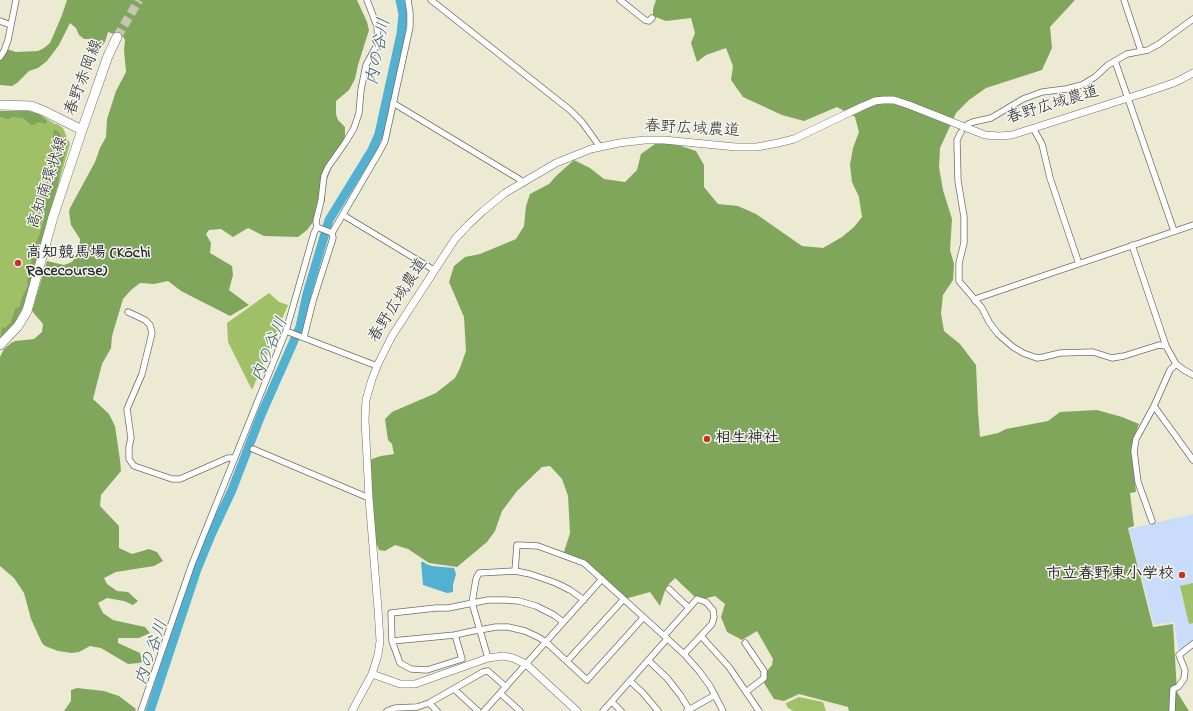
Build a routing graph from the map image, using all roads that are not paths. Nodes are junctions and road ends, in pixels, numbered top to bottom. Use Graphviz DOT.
graph roads {
  1 [pos="16,0"];
  2 [pos="367,0"];
  3 [pos="408,0"];
  4 [pos="431,0"];
  5 [pos="620,0"];
  6 [pos="1124,0"];
  7 [pos="652,18"];
  8 [pos="1193,18"];
  9 [pos="0,21"];
  10 [pos="11,25"];
  11 [pos="117,37"];
  12 [pos="1141,51"];
  13 [pos="0,57"];
  14 [pos="1115,61"];
  15 [pos="1193,73"];
  16 [pos="1128,98"];
  17 [pos="393,103"];
  18 [pos="0,105"];
  19 [pos="968,124"];
  20 [pos="1034,128"];
  21 [pos="82,130"];
  22 [pos="962,132"];
  23 [pos="600,147"];
  24 [pos="523,183"];
  25 [pos="343,215"];
  26 [pos="1193,225"];
  27 [pos="318,228"];
  28 [pos="1174,231"];
  29 [pos="331,232"];
  30 [pos="1132,245"];
  31 [pos="1079,264"];
  32 [pos="434,270"];
  33 [pos="975,301"];
  34 [pos="128,312"];
  35 [pos="288,331"];
  36 [pos="302,337"];
  37 [pos="0,345"];
  38 [pos="1166,346"];
  39 [pos="1176,364"];
  40 [pos="377,366"];
  41 [pos="1193,375"];
  42 [pos="1154,406"];
  43 [pos="253,449"];
  44 [pos="234,458"];
  45 [pos="1193,460"];
  46 [pos="369,498"];
  47 [pos="1152,520"];
  48 [pos="515,571"];
  49 [pos="602,580"];
  50 [pos="669,589"];
  51 [pos="584,600"];
  52 [pos="623,600"];
  53 [pos="472,603"];
  54 [pos="689,608"];
  55 [pos="644,618"];
  56 [pos="563,622"];
  57 [pos="480,630"];
  58 [pos="455,635"];
  59 [pos="701,636"];
  60 [pos="665,637"];
  61 [pos="392,640"];
  62 [pos="546,642"];
  63 [pos="745,643"];
  64 [pos="1193,644"];
  65 [pos="684,654"];
  66 [pos="488,658"];
  67 [pos="648,660"];
  68 [pos="567,661"];
  69 [pos="526,664"];
  70 [pos="372,674"];
  71 [pos="630,681"];
  72 [pos="506,687"];
  73 [pos="454,689"];
  74 [pos="746,692"];
  75 [pos="500,693"];
  76 [pos="715,696"];
  77 [pos="612,702"];
  78 [pos="429,703"];
  79 [pos="396,710"];
  80 [pos="141,711"];
  81 [pos="352,711"];
  82 [pos="387,711"];
  83 [pos="437,711"];
  84 [pos="478,711"];
  85 [pos="484,711"];
  86 [pos="520,711"];
  87 [pos="577,711"];
  88 [pos="603,711"];
  89 [pos="621,711"];
  90 [pos="658,711"];
  91 [pos="689,711"];
  92 [pos="723,711"];
  93 [pos="759,711"];
  94 [pos="1172,711"];
  1 -- 10 [label="street"];
  2 -- 27 [label="street"];
  3 -- 17 [label="street"];
  4 -- 23 [label="street"];
  5 -- 7 [label="street"];
  6 -- 12 [label="street"];
  8 -- 12 [label="street"];
  9 -- 10 [label="street"];
  10 -- 13 [label="street"];
  11 -- 21 [label="main road, 春野赤岡線"];
  12 -- 14 [label="street"];
  14 -- 16 [label="street"];
  14 -- 19 [label="street"];
  15 -- 16 [label="street, 春野広域農道"];
  16 -- 20 [label="street, 春野広域農道"];
  16 -- 28 [label="street"];
  17 -- 24 [label="street"];
  17 -- 25 [label="street"];
  18 -- 21 [label="main road, 高知南環状線"];
  20 -- 23 [label="street, 春野広域農道"];
  20 -- 31 [label="street"];
  21 -- 37 [label="main road, 高知南環状線"];
  22 -- 33 [label="street"];
  23 -- 24 [label="street, 春野広域農道"];
  24 -- 32 [label="street, 春野広域農道"];
  25 -- 29 [label="street"];
  25 -- 32 [label="street"];
  26 -- 28 [label="street"];
  27 -- 29 [label="street"];
  27 -- 35 [label="street"];
  28 -- 30 [label="street"];
  29 -- 36 [label="street"];
  30 -- 31 [label="street"];
  30 -- 38 [label="street"];
  31 -- 33 [label="street"];
  32 -- 40 [label="street, 春野広域農道"];
  33 -- 38 [label="street"];
  34 -- 44 [label="street"];
  35 -- 36 [label="street"];
  35 -- 44 [label="street"];
  36 -- 40 [label="street"];
  38 -- 39 [label="street"];
  39 -- 41 [label="street"];
  39 -- 42 [label="street"];
  40 -- 46 [label="street, 春野広域農道"];
  42 -- 45 [label="street"];
  42 -- 47 [label="street"];
  43 -- 46 [label="street"];
  44 -- 80 [label="street"];
  46 -- 70 [label="street, 春野広域農道"];
  48 -- 49 [label="street"];
  48 -- 51 [label="street"];
  48 -- 53 [label="street"];
  49 -- 51 [label="street"];
  49 -- 52 [label="street"];
  50 -- 54 [label="street"];
  51 -- 56 [label="street"];
  52 -- 55 [label="street"];
  52 -- 68 [label="street"];
  53 -- 56 [label="street"];
  53 -- 57 [label="street"];
  53 -- 61 [label="street"];
  54 -- 59 [label="street"];
  54 -- 60 [label="street"];
  55 -- 60 [label="street"];
  55 -- 68 [label="street"];
  56 -- 62 [label="street"];
  57 -- 58 [label="street"];
  57 -- 62 [label="street"];
  57 -- 66 [label="street"];
  58 -- 61 [label="street"];
  58 -- 61 [label="street"];
  59 -- 65 [label="street"];
  59 -- 74 [label="street"];
  60 -- 65 [label="street"];
  60 -- 67 [label="street"];
  62 -- 68 [label="street"];
  62 -- 69 [label="street"];
  63 -- 74 [label="street"];
  64 -- 94 [label="street"];
  65 -- 76 [label="street"];
  66 -- 69 [label="street"];
  66 -- 70 [label="street"];
  67 -- 71 [label="street"];
  67 -- 91 [label="street"];
  69 -- 72 [label="street"];
  69 -- 87 [label="street"];
  70 -- 81 [label="street, 春野広域農道"];
  71 -- 77 [label="street"];
  71 -- 90 [label="street"];
  72 -- 73 [label="street"];
  72 -- 75 [label="street"];
  73 -- 78 [label="street"];
  73 -- 84 [label="street"];
  74 -- 93 [label="street"];
  75 -- 85 [label="street"];
  75 -- 86 [label="street"];
  76 -- 91 [label="street"];
  76 -- 92 [label="street"];
  77 -- 88 [label="street"];
  77 -- 89 [label="street"];
  78 -- 79 [label="street"];
  78 -- 83 [label="street"];
  79 -- 82 [label="street"];
}
